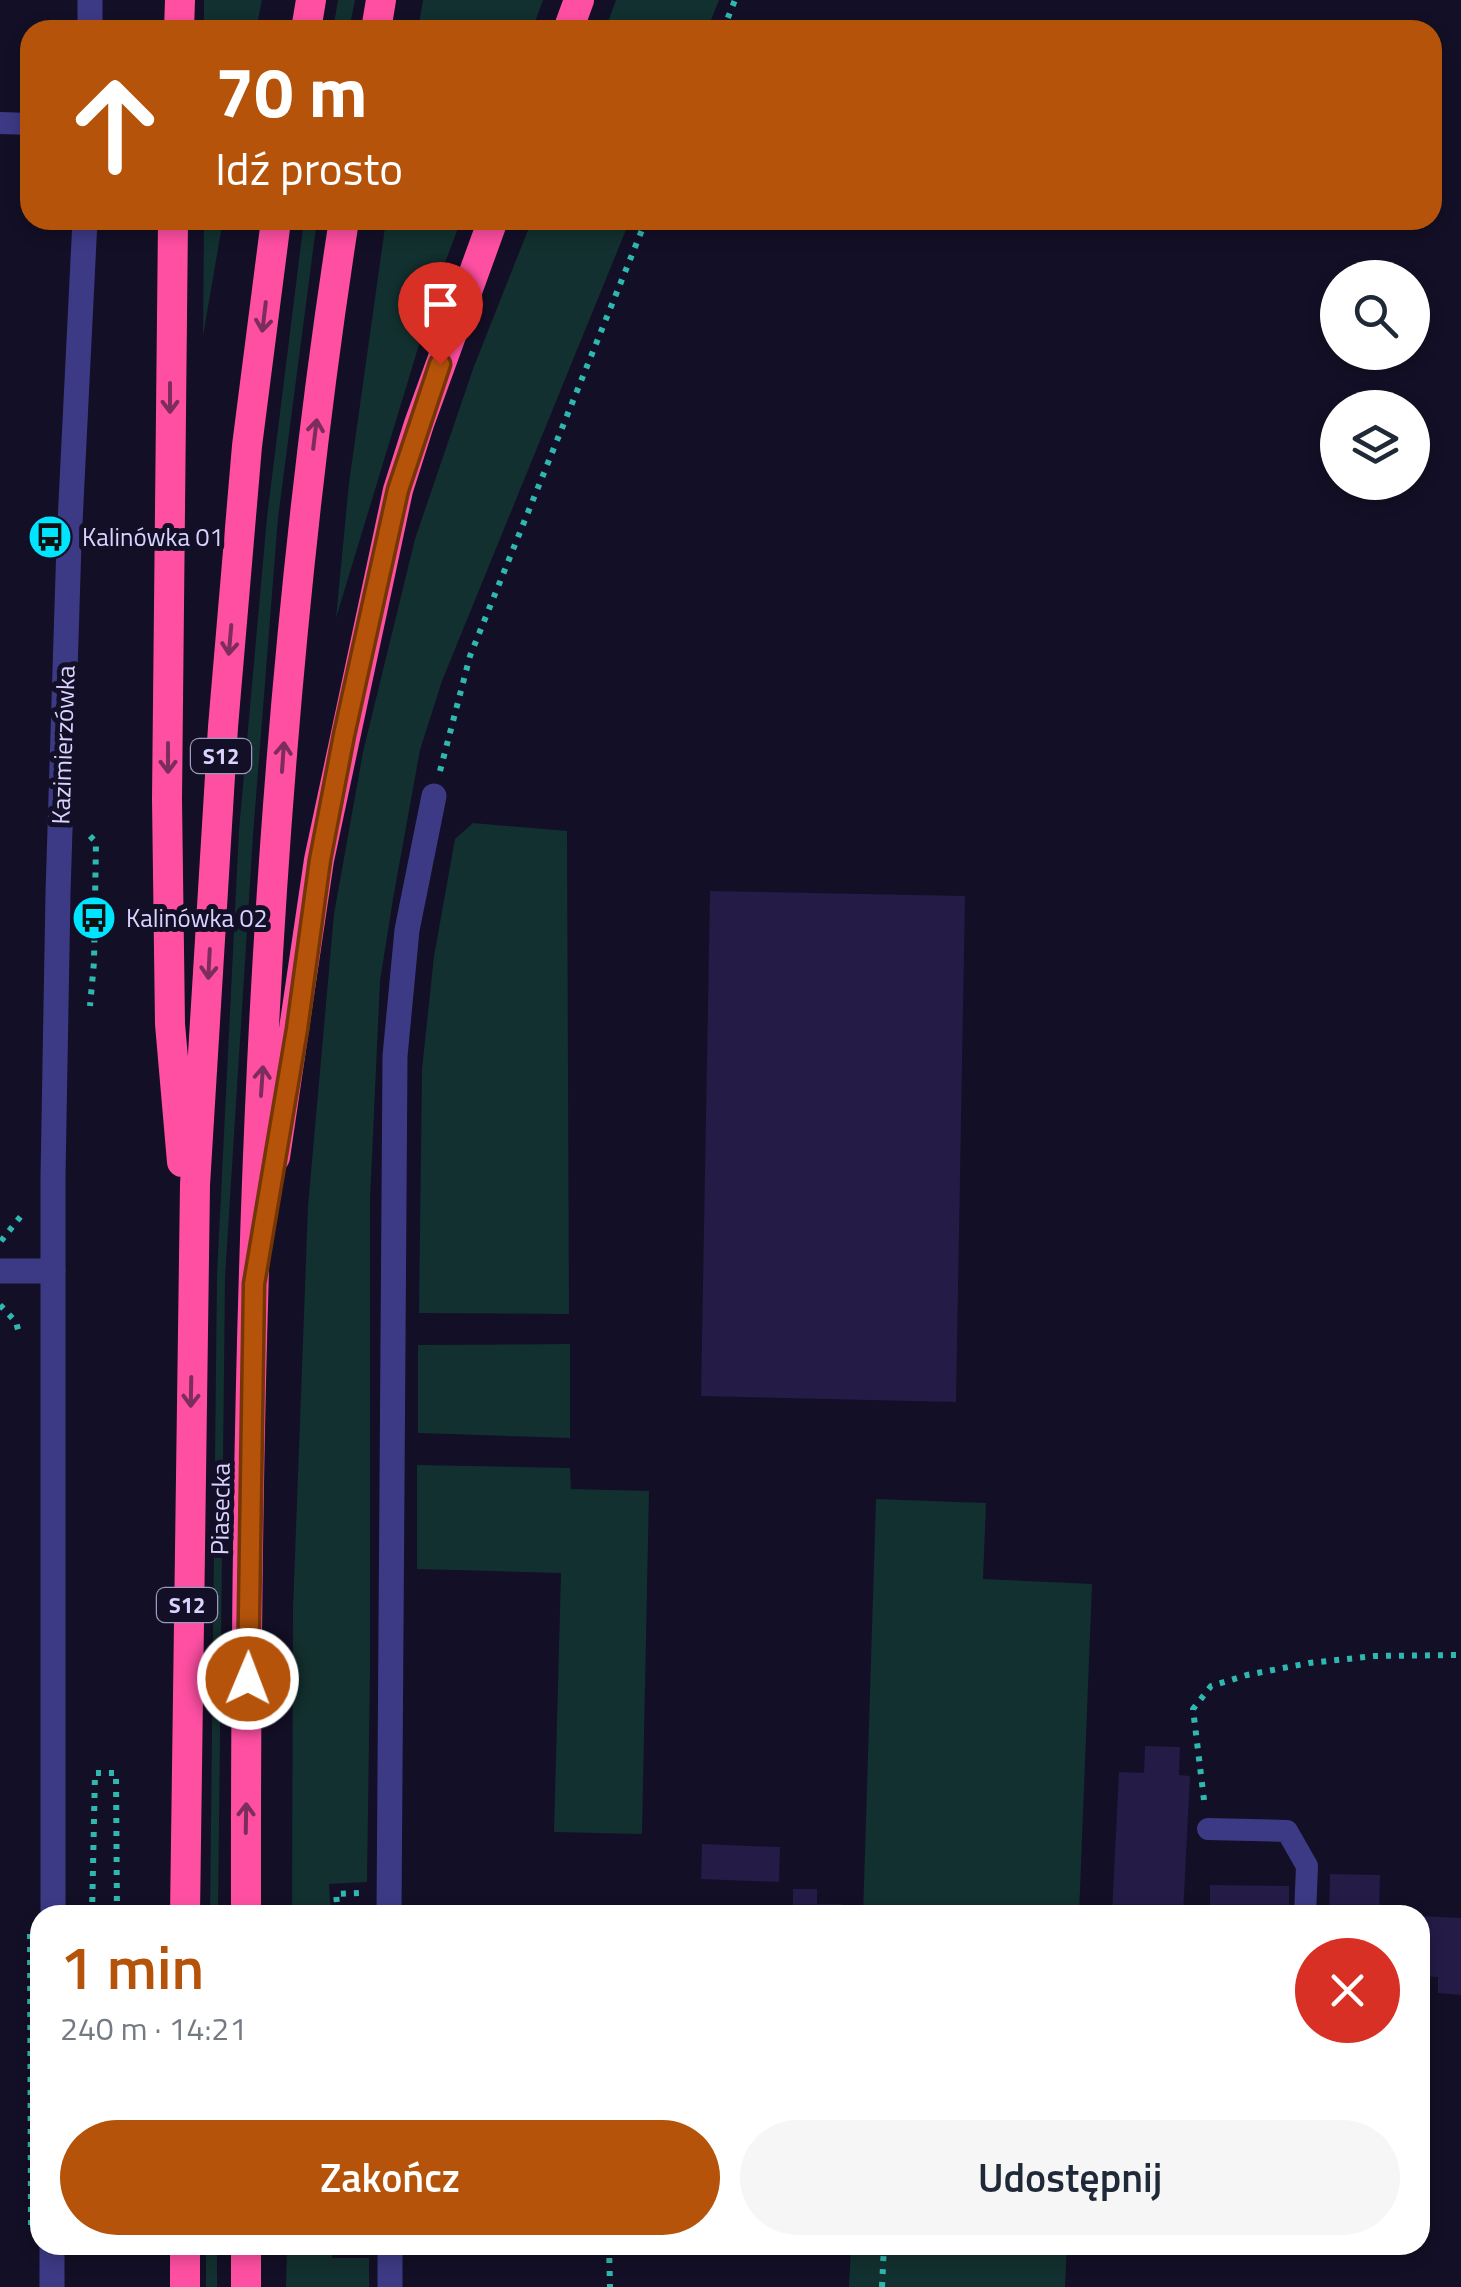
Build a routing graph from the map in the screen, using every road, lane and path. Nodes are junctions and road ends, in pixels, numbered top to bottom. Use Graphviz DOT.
graph roads {
  1 [pos="86,230"];
  2 [pos="173,230"];
  3 [pos="275,230"];
  4 [pos="342,230"];
  5 [pos="489,230"];
  6 [pos="642,230"];
  7 [pos="434,796"];
  8 [pos="0,1270"];
  9 [pos="54,1271"];
  10 [pos="254,1284"];
  11 [pos="193,1295"];
  12 [pos="0,1305"];
  13 [pos="21,1339"];
  14 [pos="1461,1655"];
  15 [pos="1208,1829"];
  16 [pos="336,1894"];
  17 [pos="53,1905"];
  18 [pos="92,1905"];
  19 [pos="117,1905"];
  20 [pos="185,1905"];
  21 [pos="246,1905"];
  22 [pos="337,1905"];
  23 [pos="389,1905"];
  24 [pos="1306,1905"];
  25 [pos="52,2255"];
  26 [pos="184,2255"];
  27 [pos="246,2255"];
  28 [pos="390,2255"];
  29 [pos="609,2255"];
  30 [pos="884,2255"];
  31 [pos="52,2287"];
  32 [pos="184,2287"];
  33 [pos="246,2287"];
  34 [pos="390,2287"];
  35 [pos="610,2287"];
  36 [pos="882,2287"];
  1 -- 9 [label="street, Kazimierzówka"];
  2 -- 11 [label="highway, one-way"];
  3 -- 11 [label="highway, S12, one-way"];
  10 -- 4 [label="highway, S12, one-way"];
  5 -- 10 [label="highway"];
  6 -- 7 [label="path"];
  7 -- 23 [label="street"];
  8 -- 9 [label="street"];
  9 -- 17 [label="street, Kazimierzówka"];
  21 -- 10 [label="highway, Piasecka / S12, one-way"];
  11 -- 20 [label="highway, Piasecka / S12, one-way"];
  12 -- 13 [label="path"];
  14 -- 15 [label="path"];
  15 -- 24 [label="lane"];
  16 -- 22 [label="path"];
  18 -- 19 [label="path"];
  25 -- 31 [label="street"];
  26 -- 32 [label="highway"];
  27 -- 33 [label="highway"];
  28 -- 34 [label="street"];
  29 -- 35 [label="path"];
  30 -- 36 [label="path"];
}
